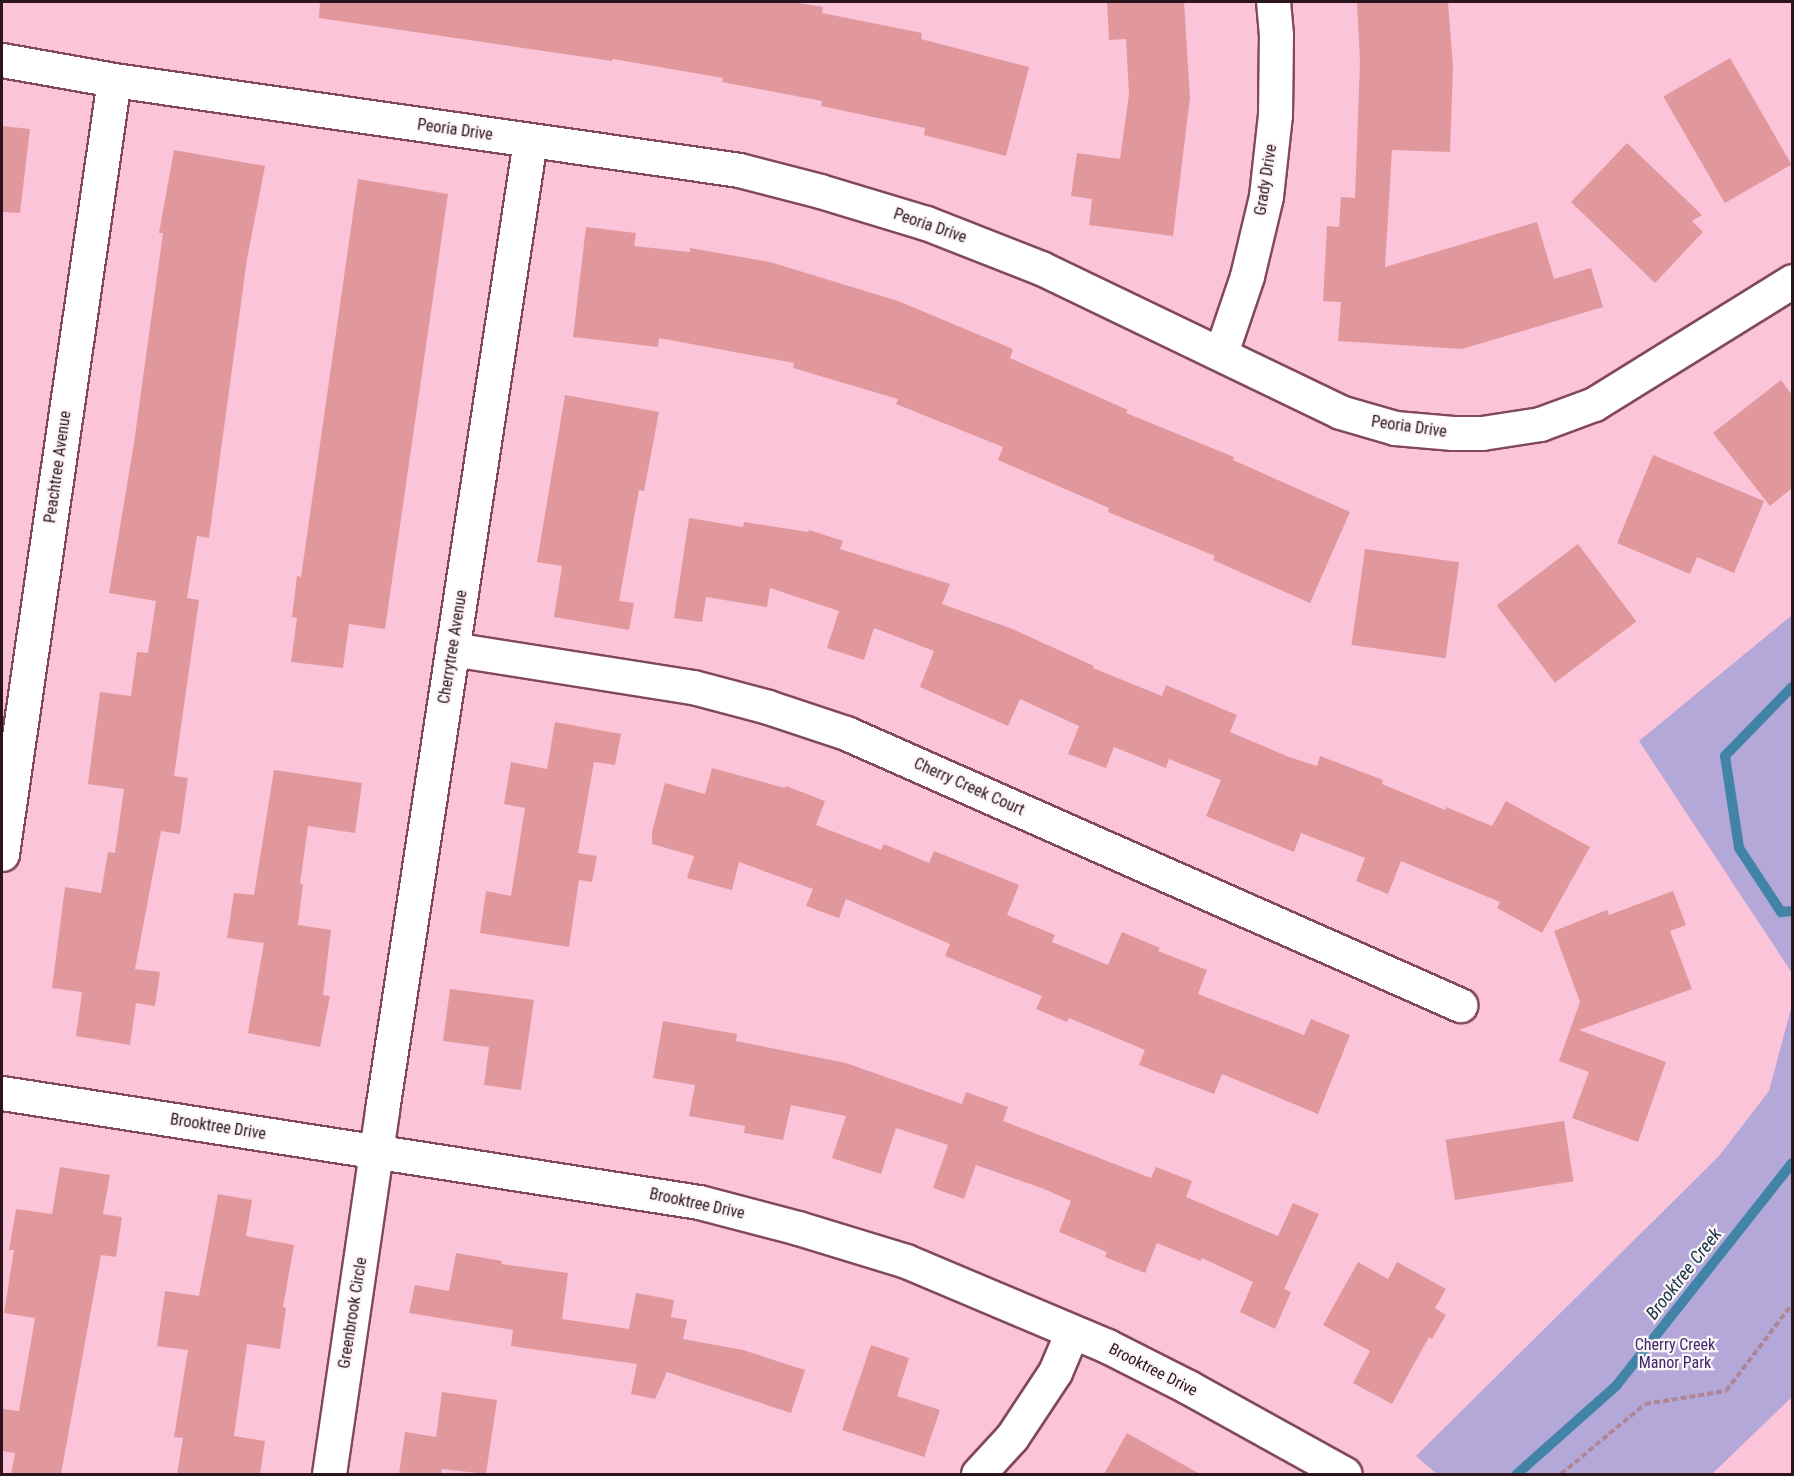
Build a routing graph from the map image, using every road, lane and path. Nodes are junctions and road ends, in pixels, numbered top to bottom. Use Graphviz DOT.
graph roads {
  1 [pos="1273,2"];
  2 [pos="2,60"];
  3 [pos="114,80"];
  4 [pos="530,141"];
  5 [pos="1792,281"];
  6 [pos="1221,353"];
  7 [pos="452,649"];
  8 [pos="2,854"];
  9 [pos="1460,1005"];
  10 [pos="2,1093"];
  11 [pos="375,1152"];
  12 [pos="1792,1304"];
  13 [pos="1072,1332"];
  14 [pos="329,1474"];
  15 [pos="978,1474"];
  16 [pos="1345,1474"];
  17 [pos="1561,1474"];
  1 -- 6 [label="street, Grady Drive"];
  2 -- 3 [label="street, Peoria Drive"];
  3 -- 4 [label="street, Peoria Drive"];
  3 -- 8 [label="street, Peachtree Avenue"];
  4 -- 6 [label="street, Peoria Drive"];
  4 -- 7 [label="street, Cherrytree Avenue"];
  5 -- 6 [label="street, Peoria Drive"];
  7 -- 9 [label="street, Cherry Creek Court"];
  7 -- 11 [label="street, Cherrytree Avenue"];
  10 -- 11 [label="street, Brooktree Drive"];
  11 -- 13 [label="street, Brooktree Drive"];
  11 -- 14 [label="street, Greenbrook Circle"];
  12 -- 17 [label="path"];
  13 -- 15 [label="street"];
  13 -- 16 [label="street, Brooktree Drive"];
}
